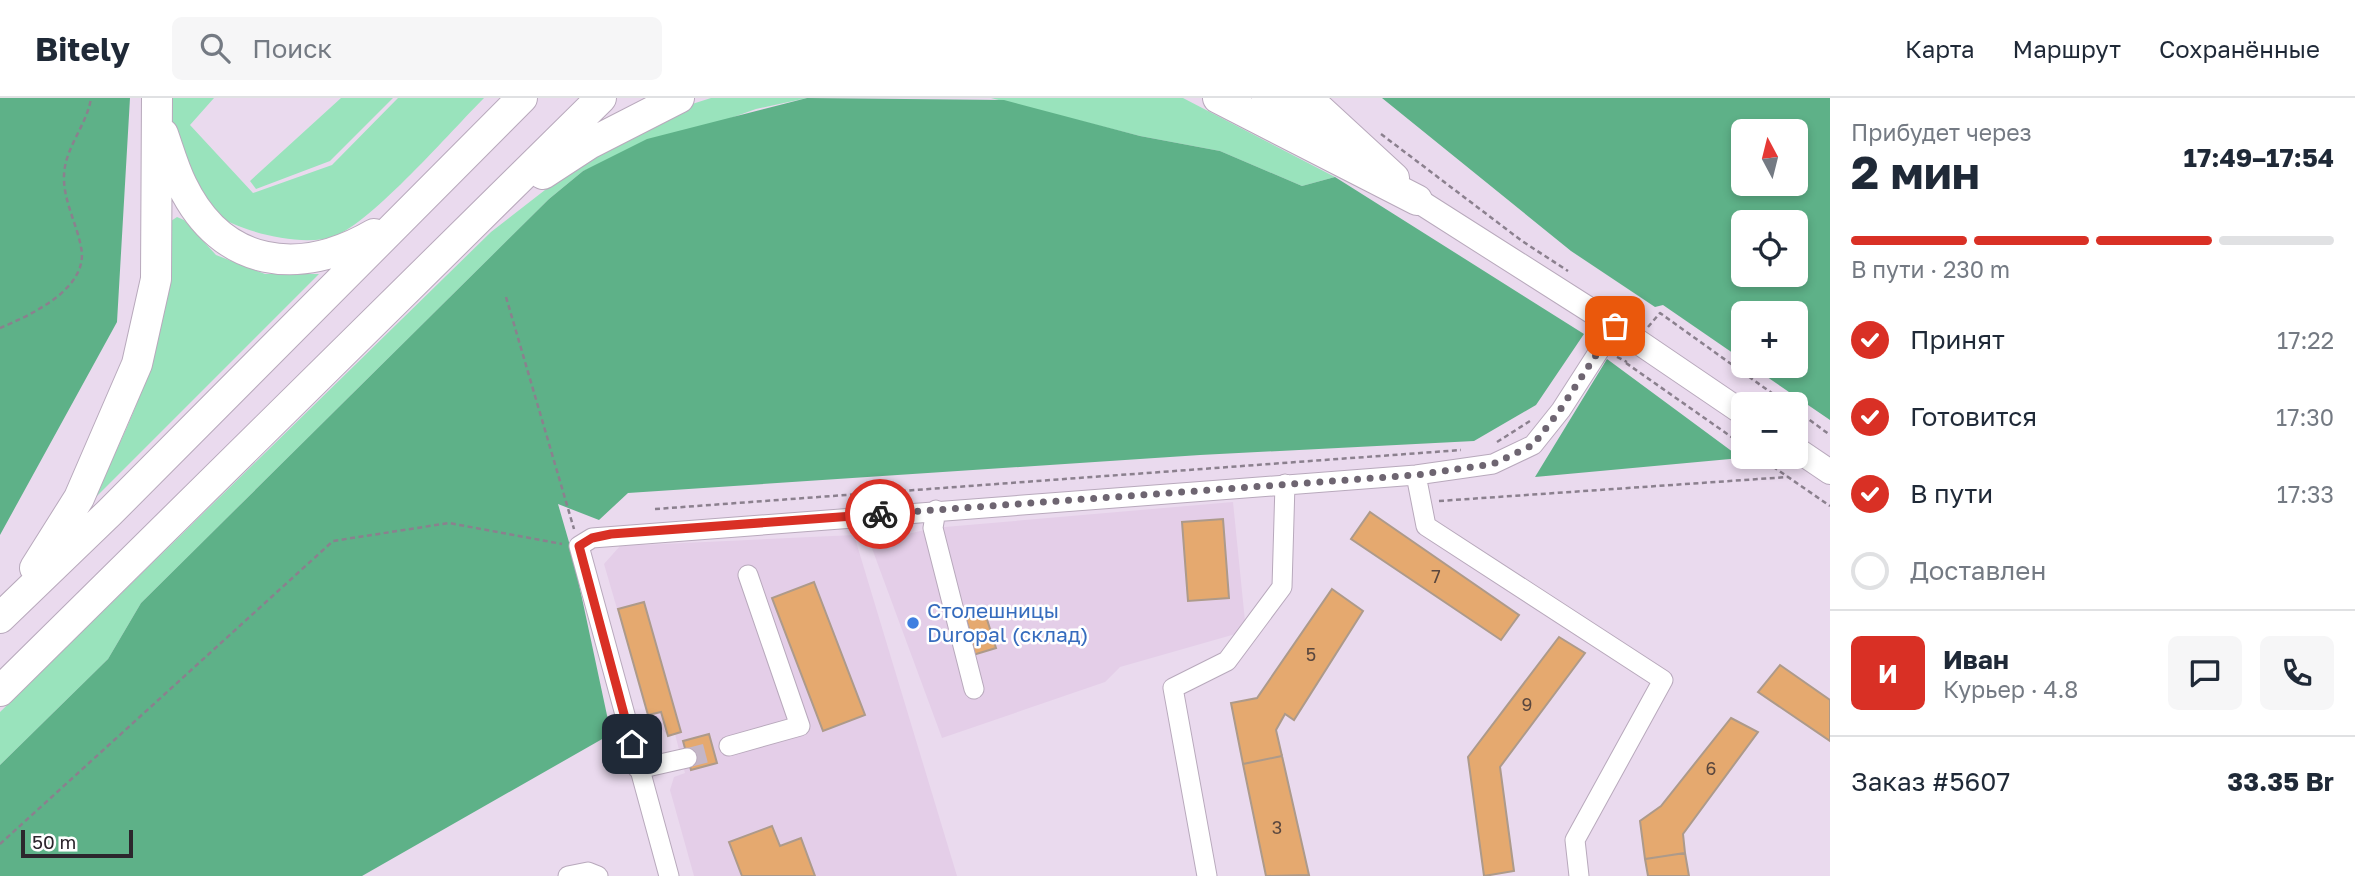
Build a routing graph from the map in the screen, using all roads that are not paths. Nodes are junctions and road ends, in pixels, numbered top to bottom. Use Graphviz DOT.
graph roads {
  1 [pos="523,98"];
  2 [pos="601,98"];
  3 [pos="679,98"];
  4 [pos="1218,98"];
  5 [pos="1267,98"];
  6 [pos="1307,98"];
  7 [pos="157,108"];
  8 [pos="1417,200"];
  9 [pos="402,218"];
  10 [pos="466,234"];
  11 [pos="1615,326"];
  12 [pos="1731,405"];
  13 [pos="1808,457"];
  14 [pos="1830,472"];
  15 [pos="1416,475"];
  16 [pos="1285,484"];
  17 [pos="936,510"];
  18 [pos="748,575"];
  19 [pos="0,617"];
  20 [pos="974,689"];
  21 [pos="0,691"];
  22 [pos="729,746"];
  23 [pos="687,758"];
  24 [pos="638,769"];
  25 [pos="568,876"];
  26 [pos="598,876"];
  27 [pos="669,876"];
  28 [pos="1207,876"];
  29 [pos="1579,876"];
  1 -- 9 [label="highway"];
  2 -- 10 [label="highway"];
  3 -- 10 [label="highway"];
  4 -- 8 [label="highway"];
  5 -- 8 [label="highway"];
  6 -- 8 [label="highway"];
  7 -- 9 [label="highway"];
  7 -- 19 [label="highway"];
  8 -- 11 [label="main road"];
  9 -- 19 [label="highway"];
  10 -- 21 [label="highway"];
  11 -- 12 [label="main road"];
  11 -- 15 [label="street"];
  13 -- 14 [label="main road"];
  15 -- 16 [label="street"];
  15 -- 29 [label="street"];
  16 -- 17 [label="street"];
  16 -- 28 [label="street"];
  17 -- 20 [label="street"];
  17 -- 24 [label="street"];
  18 -- 22 [label="street"];
  23 -- 24 [label="street"];
  24 -- 27 [label="street"];
  25 -- 26 [label="street"];
}
